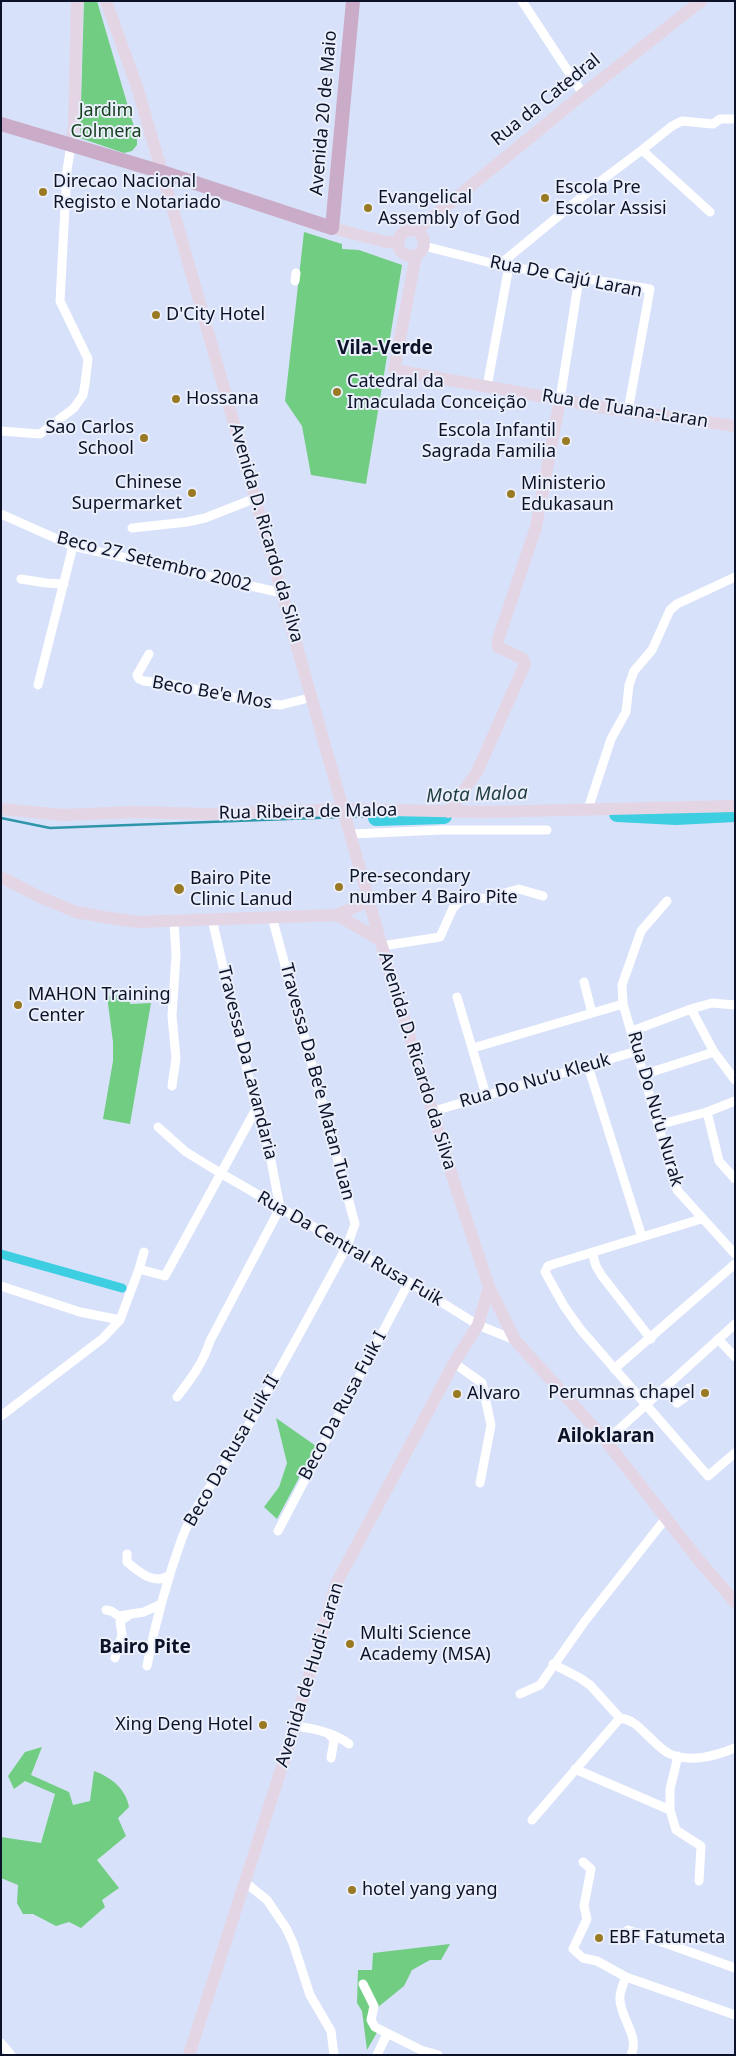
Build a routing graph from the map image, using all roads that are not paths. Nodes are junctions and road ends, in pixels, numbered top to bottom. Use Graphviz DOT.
graph roads {
  1 [pos="77,1"];
  2 [pos="106,1"];
  3 [pos="353,1"];
  4 [pos="522,1"];
  5 [pos="701,1"];
  6 [pos="583,94"];
  7 [pos="735,119"];
  8 [pos="1,124"];
  9 [pos="71,146"];
  10 [pos="642,150"];
  11 [pos="162,172"];
  12 [pos="710,212"];
  13 [pos="332,228"];
  14 [pos="417,230"];
  15 [pos="398,242"];
  16 [pos="420,251"];
  17 [pos="499,265"];
  18 [pos="509,266"];
  19 [pos="579,278"];
  20 [pos="488,387"];
  21 [pos="560,400"];
  22 [pos="628,411"];
  23 [pos="735,426"];
  24 [pos="1,430"];
  25 [pos="256,498"];
  26 [pos="1,514"];
  27 [pos="132,528"];
  28 [pos="73,546"];
  29 [pos="735,578"];
  30 [pos="21,579"];
  31 [pos="64,584"];
  32 [pos="282,593"];
  33 [pos="148,654"];
  34 [pos="38,685"];
  35 [pos="313,697"];
  36 [pos="735,806"];
  37 [pos="1,809"];
  38 [pos="588,809"];
  39 [pos="448,812"];
  40 [pos="343,813"];
  41 [pos="547,830"];
  42 [pos="350,833"];
  43 [pos="1,877"];
  44 [pos="543,896"];
  45 [pos="370,900"];
  46 [pos="666,901"];
  47 [pos="337,915"];
  48 [pos="272,917"];
  49 [pos="212,920"];
  50 [pos="174,921"];
  51 [pos="381,943"];
  52 [pos="584,982"];
  53 [pos="457,997"];
  54 [pos="623,1004"];
  55 [pos="735,1004"];
  56 [pos="691,1009"];
  57 [pos="592,1013"];
  58 [pos="632,1031"];
  59 [pos="474,1048"];
  60 [pos="637,1051"];
  61 [pos="714,1052"];
  62 [pos="588,1066"];
  63 [pos="642,1075"];
  64 [pos="735,1080"];
  65 [pos="172,1086"];
  66 [pos="486,1095"];
  67 [pos="735,1101"];
  68 [pos="256,1109"];
  69 [pos="434,1111"];
  70 [pos="707,1112"];
  71 [pos="658,1125"];
  72 [pos="158,1127"];
  73 [pos="222,1174"];
  74 [pos="735,1178"];
  75 [pos="280,1208"];
  76 [pos="701,1219"];
  77 [pos="642,1237"];
  78 [pos="347,1246"];
  79 [pos="144,1252"];
  80 [pos="592,1252"];
  81 [pos="735,1254"];
  82 [pos="735,1264"];
  83 [pos="139,1269"];
  84 [pos="409,1282"];
  85 [pos="1,1286"];
  86 [pos="489,1287"];
  87 [pos="120,1320"];
  88 [pos="735,1324"];
  89 [pos="478,1325"];
  90 [pos="651,1339"];
  91 [pos="718,1339"];
  92 [pos="515,1340"];
  93 [pos="735,1357"];
  94 [pos="454,1363"];
  95 [pos="614,1369"];
  96 [pos="664,1388"];
  97 [pos="689,1388"];
  98 [pos="177,1398"];
  99 [pos="647,1404"];
  100 [pos="1,1416"];
  101 [pos="606,1441"];
  102 [pos="735,1453"];
  103 [pos="480,1483"];
  104 [pos="666,1518"];
  105 [pos="278,1531"];
  106 [pos="127,1554"];
  107 [pos="170,1575"];
  108 [pos="157,1579"];
  109 [pos="162,1600"];
  110 [pos="735,1602"];
  111 [pos="106,1610"];
  112 [pos="132,1614"];
  113 [pos="115,1658"];
  114 [pos="554,1664"];
  115 [pos="147,1666"];
  116 [pos="520,1694"];
  117 [pos="620,1718"];
  118 [pos="294,1726"];
  119 [pos="323,1734"];
  120 [pos="349,1744"];
  121 [pos="735,1748"];
  122 [pos="678,1756"];
  123 [pos="332,1758"];
  124 [pos="575,1769"];
  125 [pos="670,1810"];
  126 [pos="532,1820"];
  127 [pos="583,1862"];
  128 [pos="699,1881"];
  129 [pos="246,1883"];
  130 [pos="628,1930"];
  131 [pos="735,1968"];
  132 [pos="626,1976"];
  133 [pos="363,1984"];
  134 [pos="735,2015"];
  135 [pos="387,2034"];
  136 [pos="1,2043"];
  137 [pos="11,2055"];
  138 [pos="189,2055"];
  139 [pos="334,2055"];
  140 [pos="377,2055"];
  141 [pos="438,2055"];
  142 [pos="631,2055"];
  1 -- 9 [label="main road"];
  2 -- 11 [label="main road, Avenida D. Ricardo da Silva"];
  3 -- 13 [label="main road, Avenida 20 de Maio"];
  4 -- 6 [label="street"];
  5 -- 6 [label="main road, Rua da Catedral"];
  6 -- 14 [label="main road, Rua da Catedral"];
  7 -- 10 [label="street"];
  8 -- 9 [label="main road"];
  9 -- 11 [label="main road"];
  9 -- 24 [label="street"];
  10 -- 12 [label="street"];
  10 -- 17 [label="street"];
  11 -- 13 [label="main road"];
  11 -- 25 [label="main road, Avenida D. Ricardo da Silva"];
  13 -- 15 [label="main road"];
  14 -- 15 [label="main road"];
  14 -- 16 [label="main road"];
  15 -- 16 [label="main road"];
  16 -- 17 [label="street, Rua De Cajú Laran"];
  16 -- 20 [label="main road, Rua de Tuana-Laran"];
  17 -- 18 [label="street, Rua De Cajú Laran"];
  18 -- 19 [label="street, Rua De Cajú Laran"];
  18 -- 20 [label="street"];
  19 -- 21 [label="street"];
  19 -- 22 [label="street, Rua De Cajú Laran"];
  20 -- 21 [label="main road, Rua de Tuana-Laran"];
  21 -- 22 [label="main road, Rua de Tuana-Laran"];
  21 -- 39 [label="main road"];
  22 -- 23 [label="main road, Rua de Tuana-Laran"];
  25 -- 27 [label="street"];
  25 -- 32 [label="main road, Avenida D. Ricardo da Silva"];
  26 -- 28 [label="street, Beco 27 Setembro 2002"];
  28 -- 31 [label="street"];
  28 -- 32 [label="street, Beco 27 Setembro 2002"];
  29 -- 38 [label="street"];
  30 -- 31 [label="street"];
  31 -- 34 [label="street"];
  32 -- 35 [label="main road, Avenida D. Ricardo da Silva"];
  33 -- 35 [label="street, Beco Be'e Mos"];
  35 -- 40 [label="main road, Avenida D. Ricardo da Silva"];
  36 -- 38 [label="main road, Rua Ribeira de Maloa"];
  37 -- 40 [label="main road, Rua Ribeira de Maloa"];
  38 -- 39 [label="main road, Rua Ribeira de Maloa"];
  39 -- 40 [label="main road, Rua Ribeira de Maloa"];
  40 -- 42 [label="main road, Avenida D. Ricardo da Silva"];
  41 -- 42 [label="street"];
  42 -- 45 [label="main road, Avenida D. Ricardo da Silva"];
  43 -- 50 [label="main road"];
  44 -- 51 [label="street"];
  45 -- 47 [label="main road"];
  45 -- 51 [label="main road, Avenida D. Ricardo da Silva"];
  46 -- 54 [label="street"];
  47 -- 48 [label="main road"];
  47 -- 51 [label="main road"];
  48 -- 49 [label="main road"];
  48 -- 78 [label="street, Travessa Da Be’e Matan Tuan"];
  49 -- 50 [label="main road"];
  49 -- 68 [label="street, Travessa Da Lavandaria"];
  50 -- 65 [label="street"];
  51 -- 69 [label="main road, Avenida D. Ricardo da Silva"];
  52 -- 57 [label="street"];
  53 -- 59 [label="street"];
  54 -- 57 [label="street"];
  54 -- 58 [label="street, Rua Do Nu’u Nurak"];
  55 -- 56 [label="street"];
  56 -- 58 [label="street"];
  56 -- 61 [label="street"];
  57 -- 59 [label="street"];
  58 -- 60 [label="street, Rua Do Nu’u Nurak"];
  59 -- 66 [label="street"];
  60 -- 62 [label="street, Rua Do Nu’u Kleuk"];
  60 -- 63 [label="street, Rua Do Nu’u Nurak"];
  61 -- 63 [label="street"];
  61 -- 64 [label="street"];
  62 -- 66 [label="street, Rua Do Nu’u Kleuk"];
  62 -- 77 [label="street"];
  63 -- 71 [label="street, Rua Do Nu’u Nurak"];
  66 -- 69 [label="street, Rua Do Nu’u Kleuk"];
  67 -- 70 [label="street"];
  68 -- 73 [label="street"];
  68 -- 75 [label="street, Travessa Da Lavandaria"];
  69 -- 86 [label="main road, Avenida D. Ricardo da Silva"];
  70 -- 71 [label="street"];
  70 -- 74 [label="street"];
  71 -- 76 [label="street, Rua Do Nu’u Nurak"];
  72 -- 73 [label="street, Rua Da Central Rusa Fuik"];
  73 -- 75 [label="street, Rua Da Central Rusa Fuik"];
  73 -- 83 [label="street"];
  75 -- 78 [label="street, Rua Da Central Rusa Fuik"];
  75 -- 98 [label="street"];
  76 -- 77 [label="street"];
  76 -- 81 [label="street, Rua Do Nu’u Nurak"];
  77 -- 80 [label="street"];
  78 -- 84 [label="street, Rua Da Central Rusa Fuik"];
  78 -- 107 [label="street, Beco Da Rusa Fuik II"];
  79 -- 83 [label="street"];
  80 -- 90 [label="street"];
  80 -- 95 [label="street"];
  82 -- 90 [label="street"];
  83 -- 87 [label="street"];
  84 -- 89 [label="street, Rua Da Central Rusa Fuik"];
  84 -- 105 [label="street, Beco Da Rusa Fuik I"];
  85 -- 87 [label="street"];
  86 -- 89 [label="main road, Avenida de Hudi-Laran"];
  86 -- 92 [label="main road, Avenida D. Ricardo da Silva"];
  87 -- 100 [label="street"];
  88 -- 91 [label="street"];
  89 -- 92 [label="street, Rua Da Central Rusa Fuik"];
  89 -- 94 [label="main road, Avenida de Hudi-Laran"];
  90 -- 95 [label="street"];
  91 -- 93 [label="street"];
  91 -- 96 [label="street"];
  92 -- 101 [label="main road, Avenida D. Ricardo da Silva"];
  94 -- 103 [label="street"];
  94 -- 118 [label="main road, Avenida de Hudi-Laran"];
  95 -- 99 [label="street"];
  96 -- 97 [label="street"];
  96 -- 99 [label="street"];
  99 -- 101 [label="street"];
  99 -- 102 [label="street"];
  101 -- 104 [label="main road, Avenida D. Ricardo da Silva"];
  104 -- 110 [label="main road, Avenida D. Ricardo da Silva"];
  104 -- 114 [label="street"];
  106 -- 108 [label="street"];
  107 -- 108 [label="street"];
  107 -- 109 [label="street, Beco Da Rusa Fuik II"];
  108 -- 109 [label="street"];
  109 -- 112 [label="street"];
  109 -- 115 [label="street, Beco Da Rusa Fuik II"];
  111 -- 112 [label="street"];
  112 -- 113 [label="street"];
  114 -- 116 [label="street"];
  114 -- 117 [label="street"];
  117 -- 122 [label="street"];
  117 -- 124 [label="street"];
  118 -- 119 [label="street"];
  118 -- 129 [label="main road, Avenida de Hudi-Laran"];
  119 -- 120 [label="street"];
  119 -- 123 [label="street"];
  121 -- 122 [label="street"];
  122 -- 125 [label="street"];
  124 -- 125 [label="street"];
  124 -- 126 [label="street"];
  125 -- 128 [label="street"];
  127 -- 132 [label="street"];
  129 -- 138 [label="main road, Avenida de Hudi-Laran"];
  129 -- 139 [label="street"];
  130 -- 131 [label="street"];
  132 -- 134 [label="street"];
  132 -- 142 [label="street"];
  133 -- 135 [label="street"];
  135 -- 140 [label="street"];
  135 -- 141 [label="street"];
  136 -- 137 [label="street"];
}
